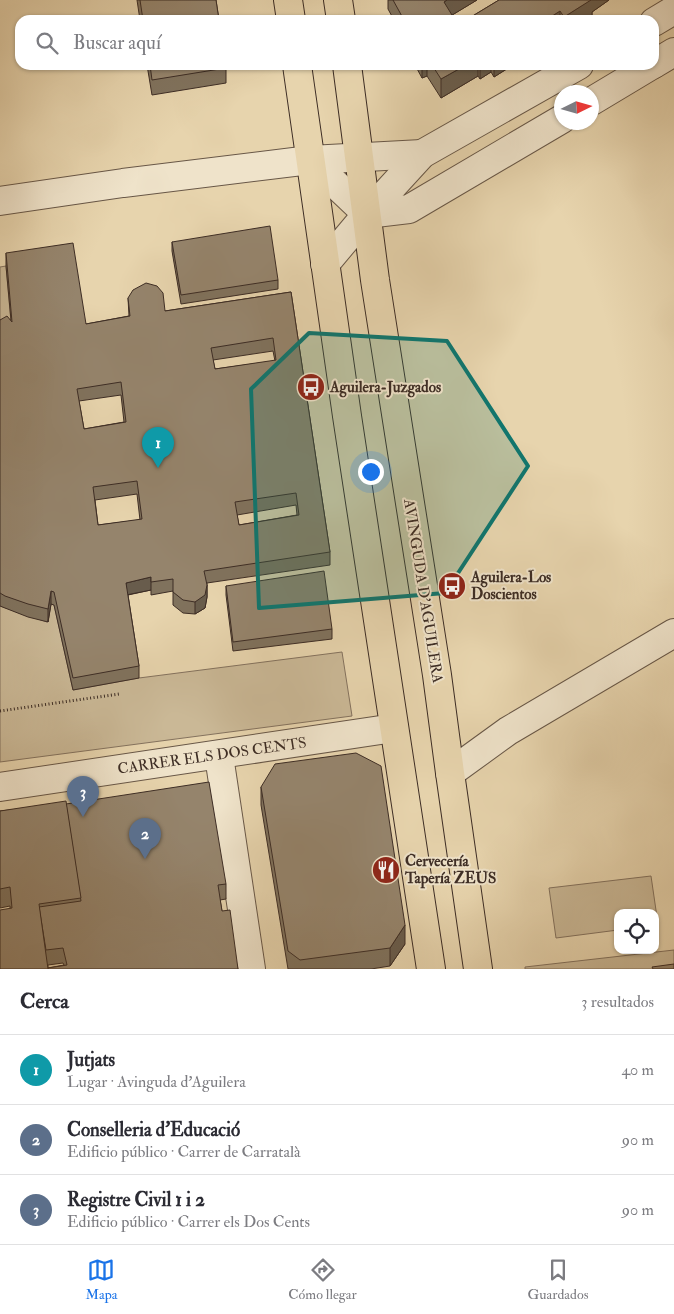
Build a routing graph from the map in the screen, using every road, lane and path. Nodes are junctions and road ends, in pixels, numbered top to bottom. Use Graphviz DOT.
graph roads {
  1 [pos="288,0"];
  2 [pos="338,0"];
  3 [pos="674,10"];
  4 [pos="290,15"];
  5 [pos="340,15"];
  6 [pos="659,19"];
  7 [pos="674,52"];
  8 [pos="659,61"];
  9 [pos="298,70"];
  10 [pos="348,70"];
  11 [pos="570,70"];
  12 [pos="643,70"];
  13 [pos="599,97"];
  14 [pos="554,124"];
  15 [pos="422,154"];
  16 [pos="360,158"];
  17 [pos="310,160"];
  18 [pos="0,201"];
  19 [pos="367,214"];
  20 [pos="325,264"];
  21 [pos="674,633"];
  22 [pos="119,694"];
  23 [pos="0,712"];
  24 [pos="394,728"];
  25 [pos="219,756"];
  26 [pos="450,773"];
  27 [pos="0,787"];
  28 [pos="251,969"];
  29 [pos="431,969"];
  30 [pos="478,969"];
  1 -- 4 [label="main road"];
  2 -- 5 [label="main road"];
  3 -- 6 [label="street"];
  7 -- 8 [label="street"];
  9 -- 17 [label="main road"];
  10 -- 16 [label="main road, AVINGUDA D'AGUILERA"];
  11 -- 15 [label="street"];
  12 -- 13 [label="street"];
  14 -- 19 [label="street"];
  15 -- 16 [label="street"];
  15 -- 19 [label="street"];
  16 -- 17 [label="street"];
  16 -- 19 [label="main road, AVINGUDA D'AGUILERA"];
  17 -- 18 [label="street"];
  17 -- 19 [label="street"];
  17 -- 20 [label="main road"];
  19 -- 20 [label="street"];
  19 -- 26 [label="main road, AVINGUDA D'AGUILERA"];
  20 -- 24 [label="main road"];
  21 -- 26 [label="street"];
  22 -- 23 [label="path"];
  24 -- 25 [label="street, CARRER ELS DOS CENTS"];
  24 -- 29 [label="main road"];
  25 -- 27 [label="street, CARRER ELS DOS CENTS"];
  25 -- 28 [label="street"];
  26 -- 30 [label="main road, AVINGUDA D'AGUILERA"];
}
